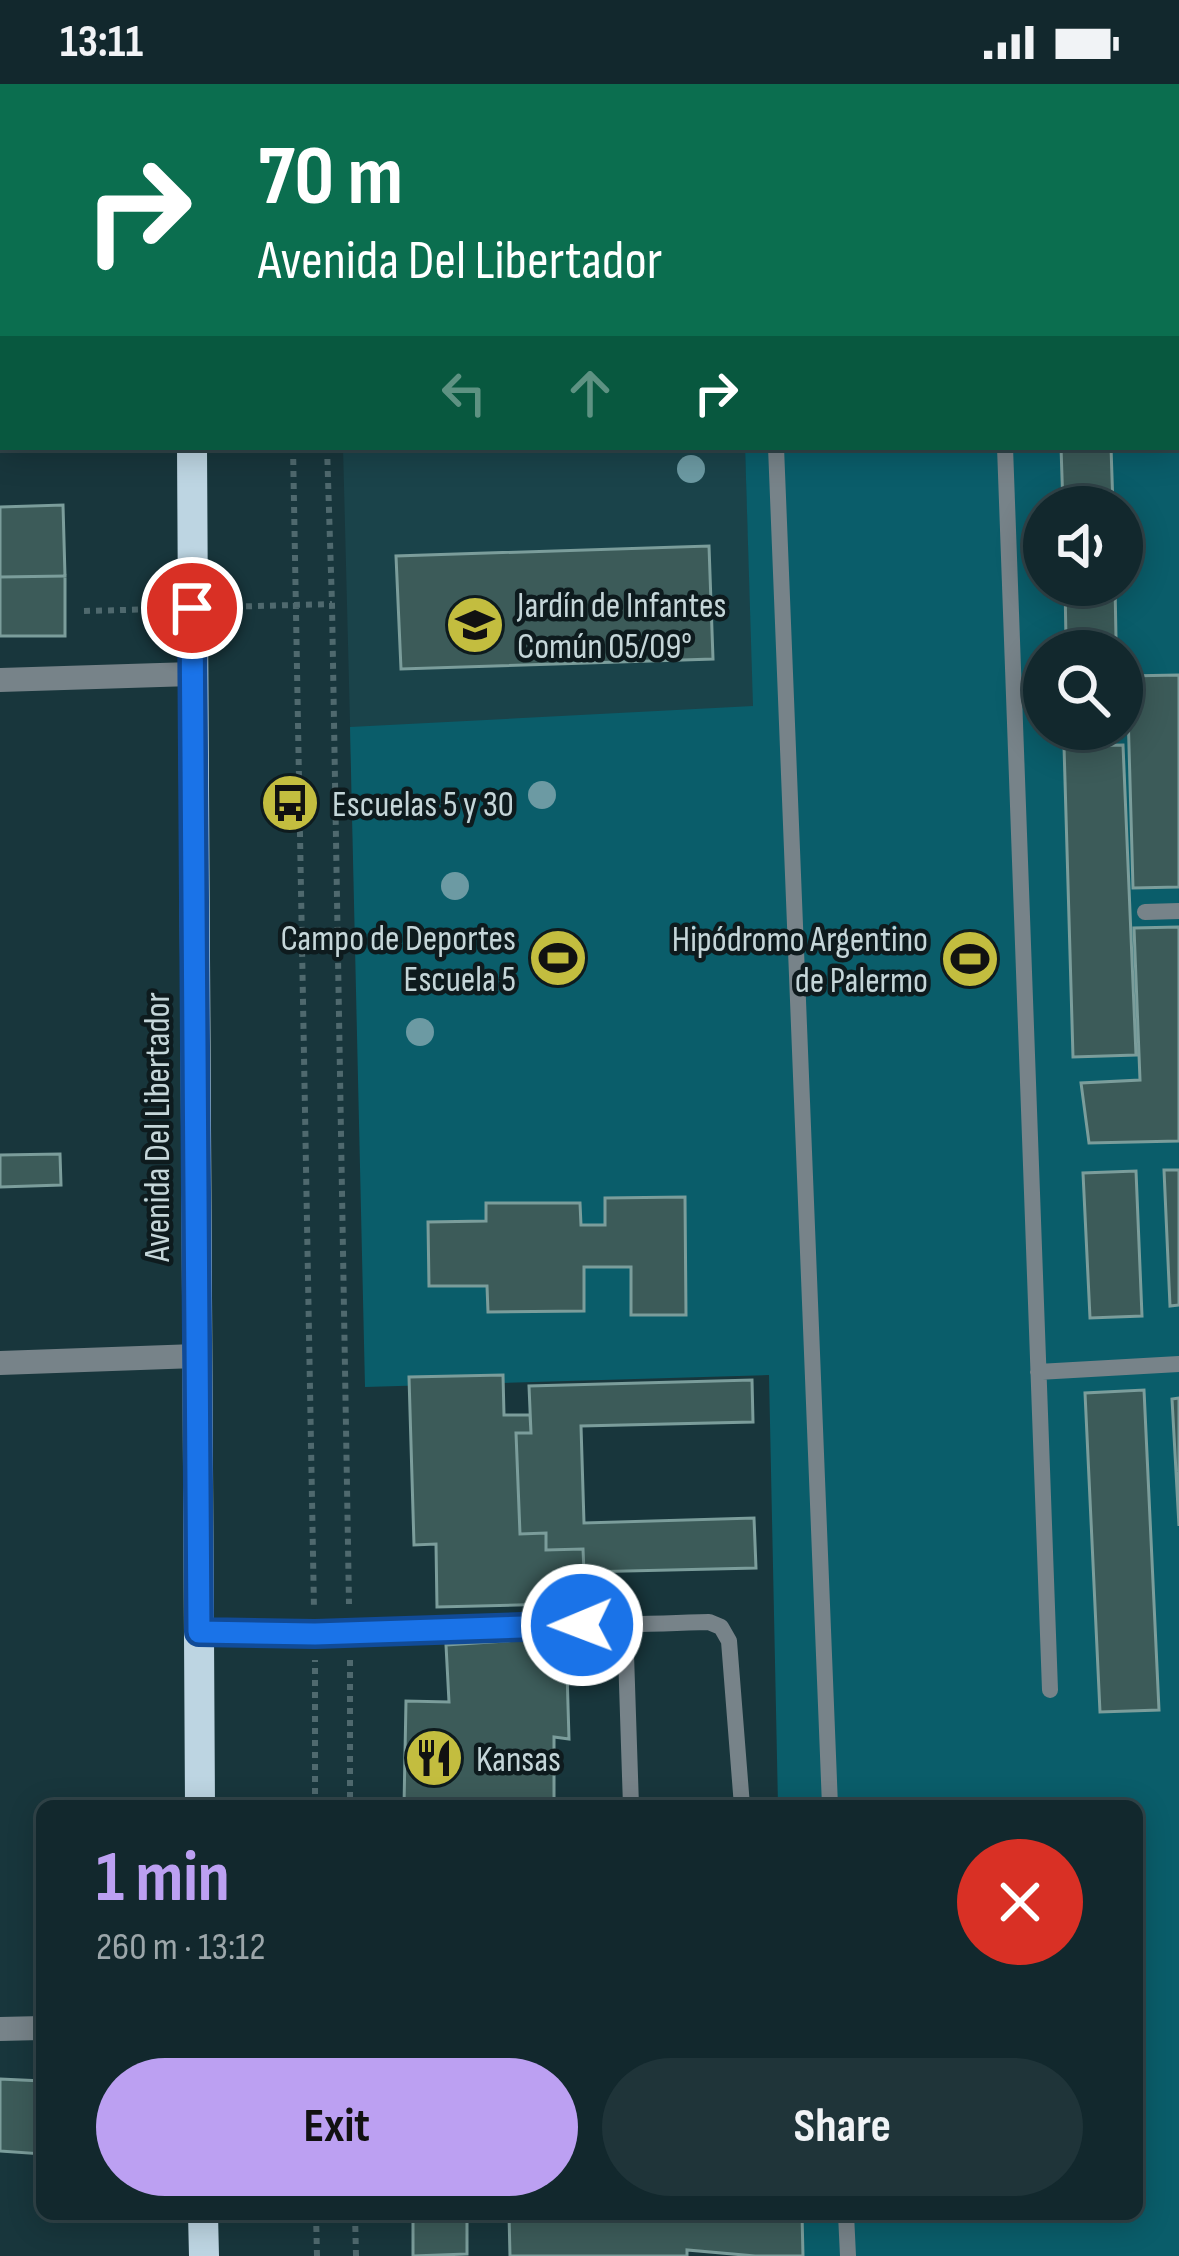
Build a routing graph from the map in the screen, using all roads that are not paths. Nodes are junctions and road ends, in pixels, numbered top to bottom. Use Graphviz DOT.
graph roads {
  1 [pos="192,450"];
  2 [pos="776,450"];
  3 [pos="1005,450"];
  4 [pos="191,674"];
  5 [pos="0,680"];
  6 [pos="1179,911"];
  7 [pos="1145,912"];
  8 [pos="196,1356"];
  9 [pos="0,1363"];
  10 [pos="1179,1364"];
  11 [pos="1038,1372"];
  12 [pos="625,1624"];
  13 [pos="199,1632"];
  14 [pos="1050,1690"];
  15 [pos="200,1800"];
  16 [pos="631,1800"];
  17 [pos="742,1800"];
  18 [pos="830,1800"];
  19 [pos="36,2028"];
  20 [pos="0,2029"];
  21 [pos="203,2220"];
  22 [pos="846,2220"];
  23 [pos="204,2256"];
  24 [pos="848,2256"];
  1 -- 4 [label="main road, Avenida Del Libertador"];
  2 -- 18 [label="lane"];
  3 -- 11 [label="lane"];
  4 -- 5 [label="street"];
  4 -- 8 [label="main road, Avenida Del Libertador"];
  6 -- 7 [label="lane"];
  8 -- 9 [label="street"];
  8 -- 13 [label="main road, Avenida Del Libertador"];
  10 -- 11 [label="lane"];
  11 -- 14 [label="lane"];
  12 -- 13 [label="lane"];
  12 -- 16 [label="lane"];
  12 -- 17 [label="lane"];
  13 -- 15 [label="main road, Avenida Del Libertador"];
  19 -- 20 [label="street"];
  21 -- 23 [label="main road"];
  22 -- 24 [label="lane"];
}
